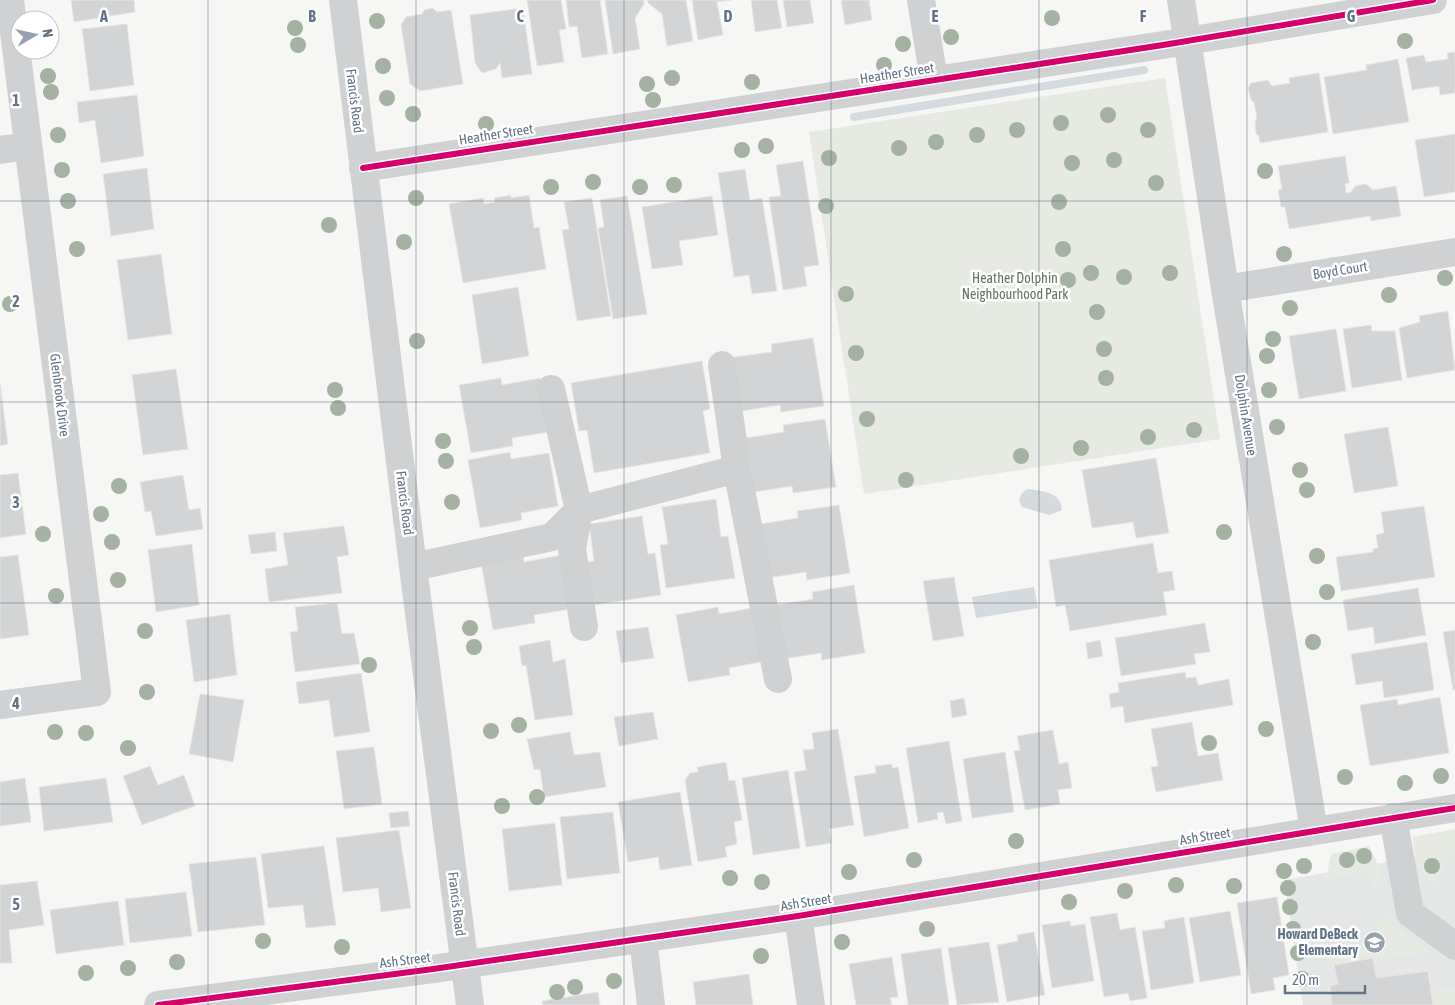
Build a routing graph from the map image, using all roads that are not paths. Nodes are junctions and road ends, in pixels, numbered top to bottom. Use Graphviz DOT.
graph roads {
  1 [pos="10,0"];
  2 [pos="343,0"];
  3 [pos="921,0"];
  4 [pos="1181,0"];
  5 [pos="1433,0"];
  6 [pos="1187,41"];
  7 [pos="934,80"];
  8 [pos="28,146"];
  9 [pos="0,150"];
  10 [pos="364,168"];
  11 [pos="1455,252"];
  12 [pos="1225,289"];
  13 [pos="722,365"];
  14 [pos="551,389"];
  15 [pos="737,469"];
  16 [pos="579,510"];
  17 [pos="413,567"];
  18 [pos="584,627"];
  19 [pos="778,679"];
  20 [pos="0,705"];
  21 [pos="1455,808"];
  22 [pos="1393,817"];
  23 [pos="1314,830"];
  24 [pos="798,916"];
  25 [pos="643,939"];
  26 [pos="1455,946"];
  27 [pos="465,965"];
  28 [pos="158,1005"];
  29 [pos="470,1005"];
  30 [pos="651,1005"];
  31 [pos="812,1005"];
  1 -- 8 [label="street, Glenbrook Drive"];
  2 -- 10 [label="street, Francis Road"];
  3 -- 7 [label="street"];
  4 -- 6 [label="street, Dolphin Avenue"];
  5 -- 6 [label="street, Heather Street"];
  6 -- 7 [label="street, Heather Street"];
  6 -- 12 [label="street, Dolphin Avenue"];
  7 -- 10 [label="street, Heather Street"];
  8 -- 9 [label="street"];
  8 -- 20 [label="street, Glenbrook Drive"];
  10 -- 17 [label="street, Francis Road"];
  11 -- 12 [label="street, Boyd Court"];
  12 -- 23 [label="street, Dolphin Avenue"];
  13 -- 15 [label="street"];
  14 -- 16 [label="street"];
  15 -- 16 [label="street"];
  15 -- 19 [label="street"];
  16 -- 17 [label="street"];
  16 -- 18 [label="street"];
  17 -- 27 [label="street, Francis Road"];
  21 -- 22 [label="street, Ash Street"];
  22 -- 23 [label="street, Ash Street"];
  22 -- 26 [label="street"];
  23 -- 24 [label="street, Ash Street"];
  24 -- 25 [label="street, Ash Street"];
  24 -- 31 [label="street"];
  25 -- 27 [label="street, Ash Street"];
  25 -- 30 [label="street"];
  27 -- 28 [label="street, Ash Street"];
  27 -- 29 [label="street, Francis Road"];
}
